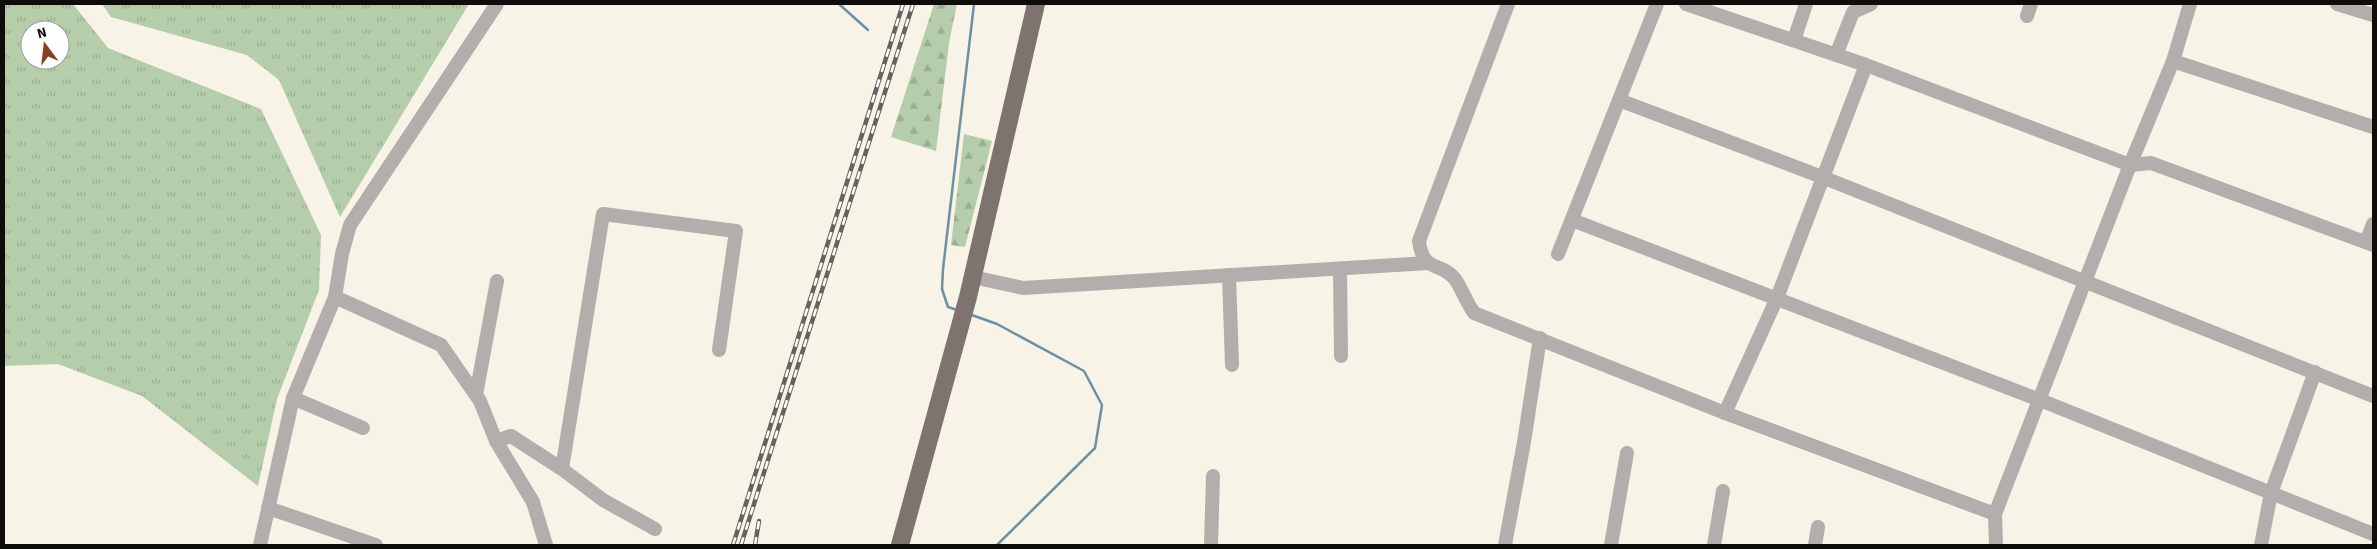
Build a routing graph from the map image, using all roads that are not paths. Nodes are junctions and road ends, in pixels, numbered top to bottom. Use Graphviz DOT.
graph roads {
  1 [pos="497,4"];
  2 [pos="1036,4"];
  3 [pos="1508,4"];
  4 [pos="1657,4"];
  5 [pos="1686,4"];
  6 [pos="1806,4"];
  7 [pos="1871,4"];
  8 [pos="2190,4"];
  9 [pos="2337,4"];
  10 [pos="1720,10"];
  11 [pos="2373,15"];
  12 [pos="1794,40"];
  13 [pos="1836,55"];
  14 [pos="2173,62"];
  15 [pos="1866,65"];
  16 [pos="1619,100"];
  17 [pos="2373,127"];
  18 [pos="2130,165"];
  19 [pos="1822,177"];
  20 [pos="1572,220"];
  21 [pos="2373,224"];
  22 [pos="2370,244"];
  23 [pos="1558,254"];
  24 [pos="1428,263"];
  25 [pos="1340,269"];
  26 [pos="1229,276"];
  27 [pos="973,277"];
  28 [pos="497,281"];
  29 [pos="2084,282"];
  30 [pos="335,297"];
  31 [pos="1777,298"];
  32 [pos="1540,338"];
  33 [pos="718,350"];
  34 [pos="1342,356"];
  35 [pos="1232,365"];
  36 [pos="2315,372"];
  37 [pos="476,395"];
  38 [pos="2373,396"];
  39 [pos="293,398"];
  40 [pos="2040,400"];
  41 [pos="1725,413"];
  42 [pos="363,428"];
  43 [pos="496,441"];
  44 [pos="1627,453"];
  45 [pos="562,469"];
  46 [pos="1213,476"];
  47 [pos="1723,491"];
  48 [pos="2271,493"];
  49 [pos="268,508"];
  50 [pos="1995,514"];
  51 [pos="1818,527"];
  52 [pos="655,529"];
  53 [pos="2373,534"];
  54 [pos="260,545"];
  55 [pos="376,545"];
  56 [pos="546,545"];
  57 [pos="900,545"];
  58 [pos="1211,545"];
  59 [pos="1505,545"];
  60 [pos="1611,545"];
  61 [pos="1714,545"];
  62 [pos="1815,545"];
  63 [pos="1996,545"];
  64 [pos="2261,545"];
  1 -- 30 [label="street"];
  2 -- 27 [label="main road"];
  3 -- 24 [label="street"];
  4 -- 16 [label="street"];
  5 -- 10 [label="street"];
  6 -- 12 [label="street"];
  7 -- 13 [label="street"];
  8 -- 14 [label="street"];
  9 -- 11 [label="street"];
  10 -- 12 [label="street"];
  12 -- 13 [label="street"];
  13 -- 15 [label="street"];
  14 -- 17 [label="street"];
  14 -- 18 [label="street"];
  15 -- 18 [label="street"];
  15 -- 19 [label="street"];
  16 -- 19 [label="street"];
  16 -- 20 [label="street"];
  18 -- 22 [label="street"];
  18 -- 29 [label="street"];
  19 -- 29 [label="street"];
  19 -- 31 [label="street"];
  20 -- 23 [label="street"];
  20 -- 31 [label="street"];
  21 -- 22 [label="street"];
  24 -- 25 [label="street"];
  24 -- 32 [label="street"];
  25 -- 26 [label="street"];
  25 -- 34 [label="street"];
  26 -- 27 [label="street"];
  26 -- 35 [label="street"];
  27 -- 57 [label="main road"];
  28 -- 37 [label="street"];
  29 -- 36 [label="street"];
  29 -- 40 [label="street"];
  30 -- 37 [label="street"];
  30 -- 39 [label="street"];
  31 -- 40 [label="street"];
  31 -- 41 [label="street"];
  32 -- 41 [label="street"];
  32 -- 59 [label="street"];
  33 -- 45 [label="street"];
  36 -- 38 [label="street"];
  36 -- 48 [label="street"];
  37 -- 43 [label="street"];
  39 -- 42 [label="street"];
  39 -- 49 [label="street"];
  40 -- 48 [label="street"];
  40 -- 50 [label="street"];
  41 -- 50 [label="street"];
  43 -- 45 [label="street"];
  43 -- 56 [label="street"];
  44 -- 60 [label="street"];
  45 -- 52 [label="street"];
  46 -- 58 [label="street"];
  47 -- 61 [label="street"];
  48 -- 53 [label="street"];
  48 -- 64 [label="street"];
  49 -- 54 [label="street"];
  49 -- 55 [label="street"];
  50 -- 63 [label="street"];
  51 -- 62 [label="street"];
}
